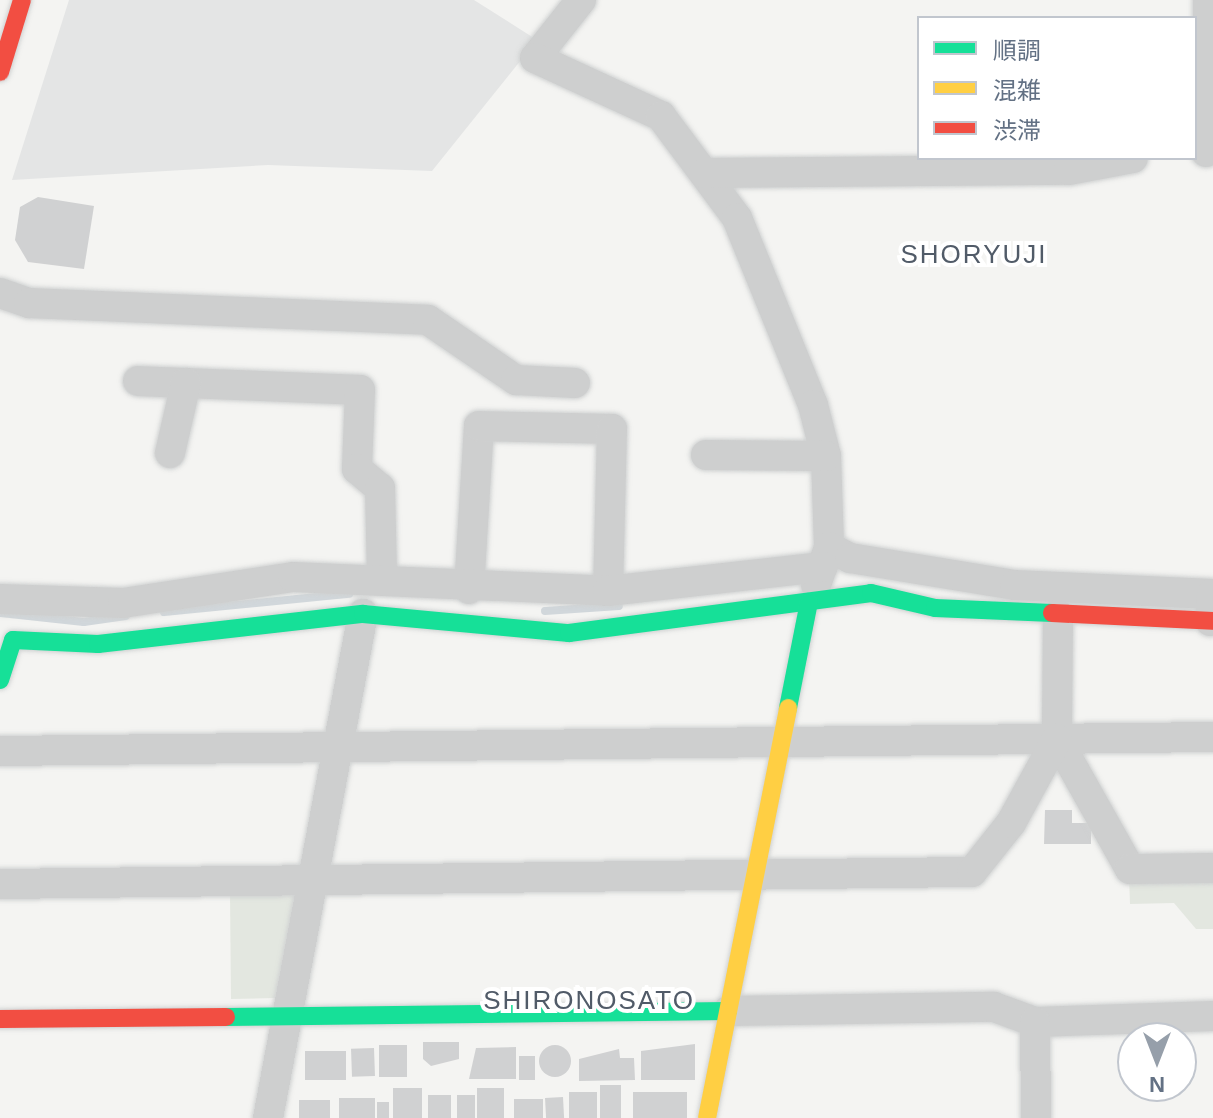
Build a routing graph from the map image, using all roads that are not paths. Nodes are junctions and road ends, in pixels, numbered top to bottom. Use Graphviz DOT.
graph roads {
  1 [pos="22,0"];
  2 [pos="581,0"];
  3 [pos="1208,0"];
  4 [pos="0,72"];
  5 [pos="1205,153"];
  6 [pos="1122,160"];
  7 [pos="704,173"];
  8 [pos="0,293"];
  9 [pos="138,381"];
  10 [pos="186,383"];
  11 [pos="575,383"];
  12 [pos="170,453"];
  13 [pos="706,455"];
  14 [pos="826,456"];
  15 [pos="826,557"];
  16 [pos="382,577"];
  17 [pos="469,589"];
  18 [pos="608,591"];
  19 [pos="0,599"];
  20 [pos="809,602"];
  21 [pos="363,614"];
  22 [pos="1058,615"];
  23 [pos="1212,621"];
  24 [pos="0,680"];
  25 [pos="1213,737"];
  26 [pos="1057,739"];
  27 [pos="781,743"];
  28 [pos="0,751"];
  29 [pos="337,751"];
  30 [pos="1213,868"];
  31 [pos="755,876"];
  32 [pos="0,884"];
  33 [pos="312,885"];
  34 [pos="728,1011"];
  35 [pos="288,1016"];
  36 [pos="1213,1016"];
  37 [pos="0,1019"];
  38 [pos="1035,1022"];
  39 [pos="268,1118"];
  40 [pos="707,1118"];
  41 [pos="1036,1118"];
  1 -- 4 [label="main road"];
  2 -- 7 [label="street"];
  3 -- 5 [label="street"];
  6 -- 7 [label="street"];
  7 -- 14 [label="street"];
  8 -- 11 [label="street"];
  9 -- 10 [label="street"];
  10 -- 12 [label="street"];
  10 -- 16 [label="street"];
  13 -- 14 [label="street"];
  14 -- 15 [label="street"];
  15 -- 18 [label="street"];
  15 -- 20 [label="street"];
  15 -- 23 [label="street"];
  16 -- 17 [label="street"];
  16 -- 19 [label="street"];
  17 -- 18 [label="street"];
  17 -- 18 [label="street"];
  20 -- 21 [label="main road"];
  20 -- 22 [label="main road"];
  20 -- 27 [label="main road"];
  21 -- 24 [label="main road"];
  21 -- 29 [label="street"];
  22 -- 23 [label="main road"];
  22 -- 26 [label="street"];
  25 -- 26 [label="street"];
  26 -- 27 [label="street"];
  26 -- 30 [label="street"];
  26 -- 31 [label="street"];
  27 -- 29 [label="street"];
  27 -- 31 [label="main road"];
  28 -- 29 [label="street"];
  29 -- 33 [label="street"];
  31 -- 33 [label="street"];
  31 -- 34 [label="main road"];
  32 -- 33 [label="street"];
  33 -- 35 [label="street"];
  34 -- 35 [label="main road"];
  34 -- 38 [label="street"];
  34 -- 40 [label="main road"];
  35 -- 37 [label="main road"];
  35 -- 39 [label="street"];
  36 -- 38 [label="street"];
  38 -- 41 [label="street"];
}
